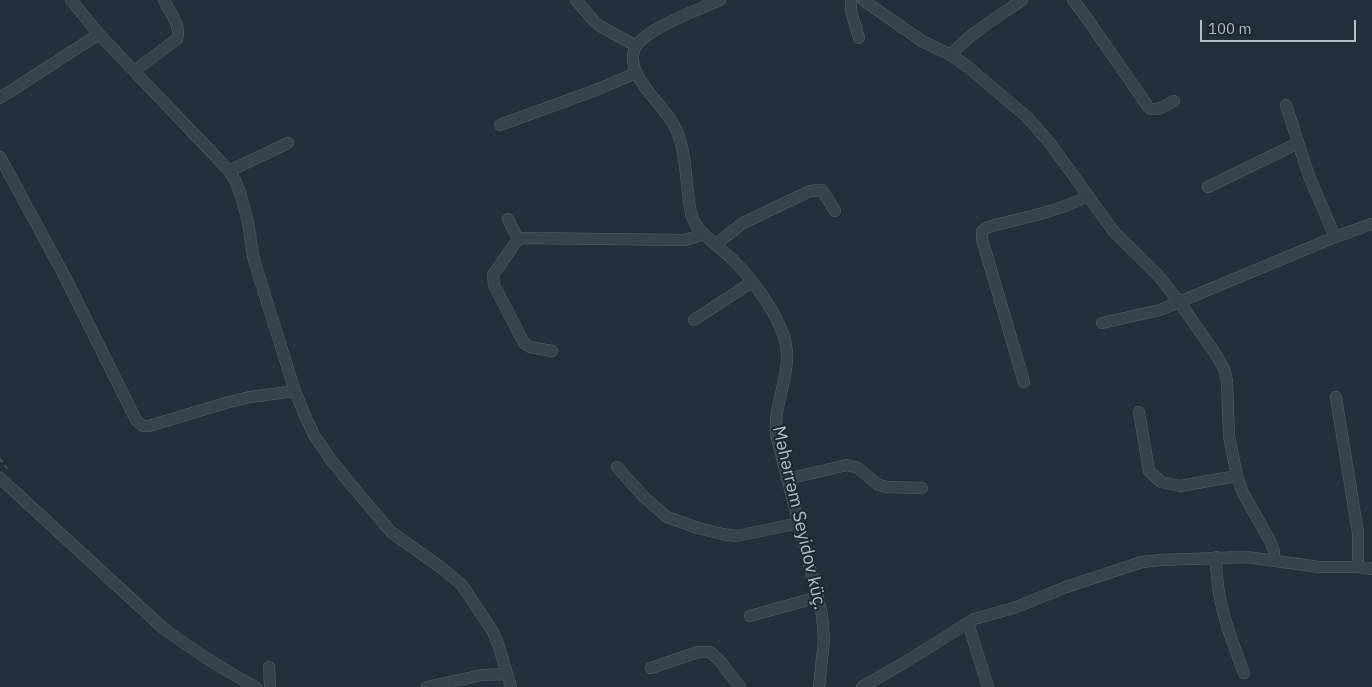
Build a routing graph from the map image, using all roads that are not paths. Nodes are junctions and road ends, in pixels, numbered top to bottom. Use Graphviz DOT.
graph roads {
  1 [pos="71,0"];
  2 [pos="164,0"];
  3 [pos="576,0"];
  4 [pos="720,0"];
  5 [pos="851,0"];
  6 [pos="863,0"];
  7 [pos="1022,0"];
  8 [pos="1073,0"];
  9 [pos="99,34"];
  10 [pos="860,38"];
  11 [pos="636,46"];
  12 [pos="951,55"];
  13 [pos="134,71"];
  14 [pos="636,73"];
  15 [pos="0,98"];
  16 [pos="1174,101"];
  17 [pos="1286,105"];
  18 [pos="500,125"];
  19 [pos="288,143"];
  20 [pos="1298,143"];
  21 [pos="0,157"];
  22 [pos="229,171"];
  23 [pos="1208,187"];
  24 [pos="1088,196"];
  25 [pos="835,211"];
  26 [pos="508,219"];
  27 [pos="1372,224"];
  28 [pos="704,234"];
  29 [pos="1334,237"];
  30 [pos="518,239"];
  31 [pos="716,244"];
  32 [pos="752,282"];
  33 [pos="1180,303"];
  34 [pos="694,320"];
  35 [pos="1102,323"];
  36 [pos="552,351"];
  37 [pos="1024,382"];
  38 [pos="295,391"];
  39 [pos="1336,397"];
  40 [pos="1139,412"];
  41 [pos="617,467"];
  42 [pos="1237,476"];
  43 [pos="0,478"];
  44 [pos="787,479"];
  45 [pos="922,488"];
  46 [pos="799,523"];
  47 [pos="1216,557"];
  48 [pos="1274,560"];
  49 [pos="1358,567"];
  50 [pos="1372,570"];
  51 [pos="818,597"];
  52 [pos="750,616"];
  53 [pos="968,623"];
  54 [pos="270,667"];
  55 [pos="650,668"];
  56 [pos="1244,673"];
  57 [pos="506,674"];
  58 [pos="256,687"];
  59 [pos="270,687"];
  60 [pos="427,687"];
  61 [pos="511,687"];
  62 [pos="740,687"];
  63 [pos="820,687"];
  64 [pos="862,687"];
  65 [pos="988,687"];
  1 -- 9 [label="street"];
  2 -- 13 [label="street"];
  3 -- 11 [label="street"];
  4 -- 11 [label="street"];
  5 -- 10 [label="street"];
  6 -- 12 [label="street"];
  7 -- 12 [label="street"];
  8 -- 16 [label="street"];
  9 -- 13 [label="street"];
  9 -- 15 [label="street"];
  11 -- 14 [label="street"];
  12 -- 24 [label="street"];
  13 -- 22 [label="street"];
  14 -- 18 [label="street"];
  14 -- 28 [label="street, Məhərrəm Seyidov küç."];
  17 -- 20 [label="street"];
  19 -- 22 [label="street"];
  20 -- 23 [label="street"];
  20 -- 29 [label="street"];
  21 -- 38 [label="street"];
  22 -- 38 [label="street"];
  24 -- 33 [label="street"];
  24 -- 37 [label="street"];
  25 -- 31 [label="street"];
  26 -- 30 [label="street"];
  27 -- 29 [label="street"];
  28 -- 30 [label="street"];
  28 -- 31 [label="street, Məhərrəm Seyidov küç."];
  29 -- 33 [label="street"];
  30 -- 36 [label="street"];
  31 -- 32 [label="street, Məhərrəm Seyidov küç."];
  32 -- 34 [label="street"];
  32 -- 44 [label="street, Məhərrəm Seyidov küç."];
  33 -- 35 [label="street"];
  33 -- 42 [label="street"];
  38 -- 57 [label="street"];
  39 -- 49 [label="street"];
  40 -- 42 [label="street"];
  41 -- 46 [label="street"];
  42 -- 48 [label="street"];
  43 -- 58 [label="street"];
  44 -- 45 [label="street"];
  44 -- 46 [label="street, Məhərrəm Seyidov küç."];
  46 -- 51 [label="street, Məhərrəm Seyidov küç."];
  47 -- 48 [label="street"];
  47 -- 53 [label="street"];
  47 -- 56 [label="street"];
  48 -- 49 [label="street"];
  49 -- 50 [label="street"];
  51 -- 52 [label="street"];
  51 -- 63 [label="street, Məhərrəm Seyidov küç."];
  53 -- 64 [label="street"];
  53 -- 65 [label="street"];
  54 -- 59 [label="street"];
  55 -- 62 [label="street"];
  57 -- 60 [label="street"];
  57 -- 61 [label="street"];
}
